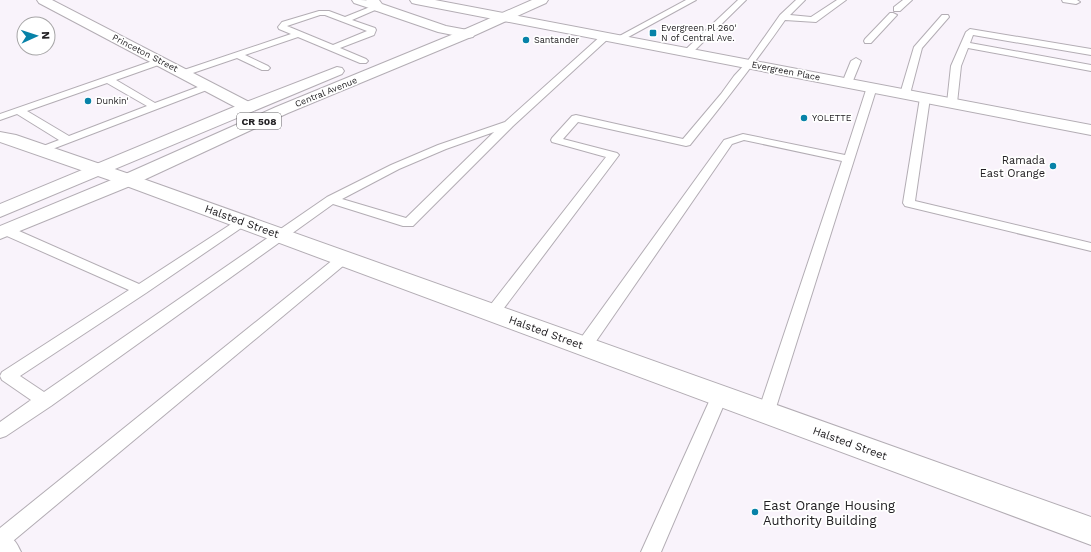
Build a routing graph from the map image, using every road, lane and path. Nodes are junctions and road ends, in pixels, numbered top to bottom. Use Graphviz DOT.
graph roads {
  1 [pos="43,0"];
  2 [pos="358,0"];
  3 [pos="416,0"];
  4 [pos="542,0"];
  5 [pos="692,0"];
  6 [pos="742,0"];
  7 [pos="801,0"];
  8 [pos="842,0"];
  9 [pos="908,0"];
  10 [pos="1066,0"];
  11 [pos="1076,2"];
  12 [pos="504,3"];
  13 [pos="375,4"];
  14 [pos="482,13"];
  15 [pos="503,17"];
  16 [pos="783,17"];
  17 [pos="945,17"];
  18 [pos="345,20"];
  19 [pos="443,29"];
  20 [pos="299,34"];
  21 [pos="468,34"];
  22 [pos="612,37"];
  23 [pos="868,41"];
  24 [pos="405,44"];
  25 [pos="966,45"];
  26 [pos="333,48"];
  27 [pos="688,52"];
  28 [pos="1091,52"];
  29 [pos="238,55"];
  30 [pos="377,55"];
  31 [pos="161,61"];
  32 [pos="363,61"];
  33 [pos="856,61"];
  34 [pos="750,64"];
  35 [pos="265,68"];
  36 [pos="1091,68"];
  37 [pos="184,74"];
  38 [pos="108,80"];
  39 [pos="847,83"];
  40 [pos="209,86"];
  41 [pos="872,87"];
  42 [pos="905,94"];
  43 [pos="925,98"];
  44 [pos="952,103"];
  45 [pos="155,107"];
  46 [pos="248,107"];
  47 [pos="19,110"];
  48 [pos="0,117"];
  49 [pos="509,124"];
  50 [pos="1091,130"];
  51 [pos="0,137"];
  52 [pos="68,140"];
  53 [pos="42,150"];
  54 [pos="849,159"];
  55 [pos="98,170"];
  56 [pos="128,180"];
  57 [pos="331,200"];
  58 [pos="0,211"];
  59 [pos="244,222"];
  60 [pos="2,231"];
  61 [pos="282,236"];
  62 [pos="1091,247"];
  63 [pos="344,258"];
  64 [pos="140,290"];
  65 [pos="493,312"];
  66 [pos="584,346"];
  67 [pos="720,394"];
  68 [pos="45,401"];
  69 [pos="767,412"];
  70 [pos="0,431"];
  71 [pos="1091,531"];
  72 [pos="0,540"];
  73 [pos="0,548"];
  74 [pos="5,552"];
  75 [pos="651,552"];
  1 -- 31 [label="street, Princeton Street"];
  2 -- 13 [label="street"];
  3 -- 14 [label="street, Evergreen Place"];
  4 -- 15 [label="street, Central Avenue / CR 508"];
  5 -- 22 [label="lane"];
  6 -- 27 [label="lane"];
  7 -- 16 [label="lane"];
  8 -- 16 [label="lane"];
  9 -- 23 [label="lane"];
  10 -- 11 [label="lane"];
  12 -- 14 [label="street"];
  13 -- 18 [label="lane"];
  13 -- 19 [label="street"];
  14 -- 15 [label="street, Evergreen Place"];
  14 -- 19 [label="street"];
  15 -- 21 [label="street, Central Avenue / CR 508"];
  15 -- 22 [label="street, Evergreen Place"];
  16 -- 34 [label="lane"];
  17 -- 42 [label="lane"];
  18 -- 20 [label="lane"];
  18 -- 26 [label="lane"];
  19 -- 21 [label="street"];
  19 -- 24 [label="street"];
  20 -- 26 [label="lane"];
  20 -- 29 [label="lane"];
  21 -- 56 [label="street, Central Avenue / CR 508"];
  22 -- 27 [label="street, Evergreen Place"];
  22 -- 49 [label="lane"];
  25 -- 28 [label="lane"];
  25 -- 36 [label="lane"];
  25 -- 44 [label="lane"];
  26 -- 32 [label="lane"];
  27 -- 34 [label="street, Evergreen Place"];
  29 -- 35 [label="lane"];
  29 -- 37 [label="lane"];
  30 -- 32 [label="street, Central Avenue / CR 508"];
  31 -- 37 [label="street, Princeton Street"];
  31 -- 38 [label="lane"];
  32 -- 46 [label="street, Central Avenue / CR 508"];
  33 -- 39 [label="lane"];
  34 -- 39 [label="street, Evergreen Place"];
  34 -- 65 [label="lane"];
  37 -- 40 [label="street, Princeton Street"];
  38 -- 45 [label="lane"];
  38 -- 47 [label="lane"];
  39 -- 41 [label="street, Evergreen Place"];
  40 -- 45 [label="lane"];
  40 -- 46 [label="street, Princeton Street"];
  41 -- 42 [label="street, Evergreen Place"];
  41 -- 54 [label="lane"];
  42 -- 43 [label="street, Evergreen Place"];
  43 -- 44 [label="street, Evergreen Place"];
  43 -- 62 [label="lane"];
  44 -- 50 [label="street, Evergreen Place"];
  45 -- 52 [label="lane"];
  46 -- 55 [label="street, Central Avenue / CR 508"];
  47 -- 48 [label="lane"];
  47 -- 52 [label="lane"];
  49 -- 57 [label="lane"];
  49 -- 57 [label="lane"];
  51 -- 53 [label="street, Halsted Street"];
  52 -- 53 [label="lane"];
  53 -- 55 [label="street, Halsted Street"];
  54 -- 66 [label="lane"];
  54 -- 69 [label="lane"];
  55 -- 56 [label="street, Halsted Street"];
  55 -- 58 [label="street, Central Avenue / CR 508"];
  56 -- 59 [label="street, Halsted Street"];
  56 -- 60 [label="street, Central Avenue / CR 508"];
  57 -- 61 [label="lane"];
  59 -- 61 [label="street, Halsted Street"];
  59 -- 64 [label="lane"];
  60 -- 64 [label="lane"];
  61 -- 63 [label="street, Halsted Street"];
  61 -- 68 [label="lane"];
  63 -- 65 [label="street, Halsted Street"];
  63 -- 72 [label="lane"];
  64 -- 68 [label="lane"];
  65 -- 66 [label="street, Halsted Street"];
  66 -- 67 [label="street, Halsted Street"];
  67 -- 69 [label="street, Halsted Street"];
  67 -- 75 [label="lane"];
  68 -- 70 [label="lane"];
  69 -- 71 [label="street, Halsted Street"];
  73 -- 74 [label="street"];
}
